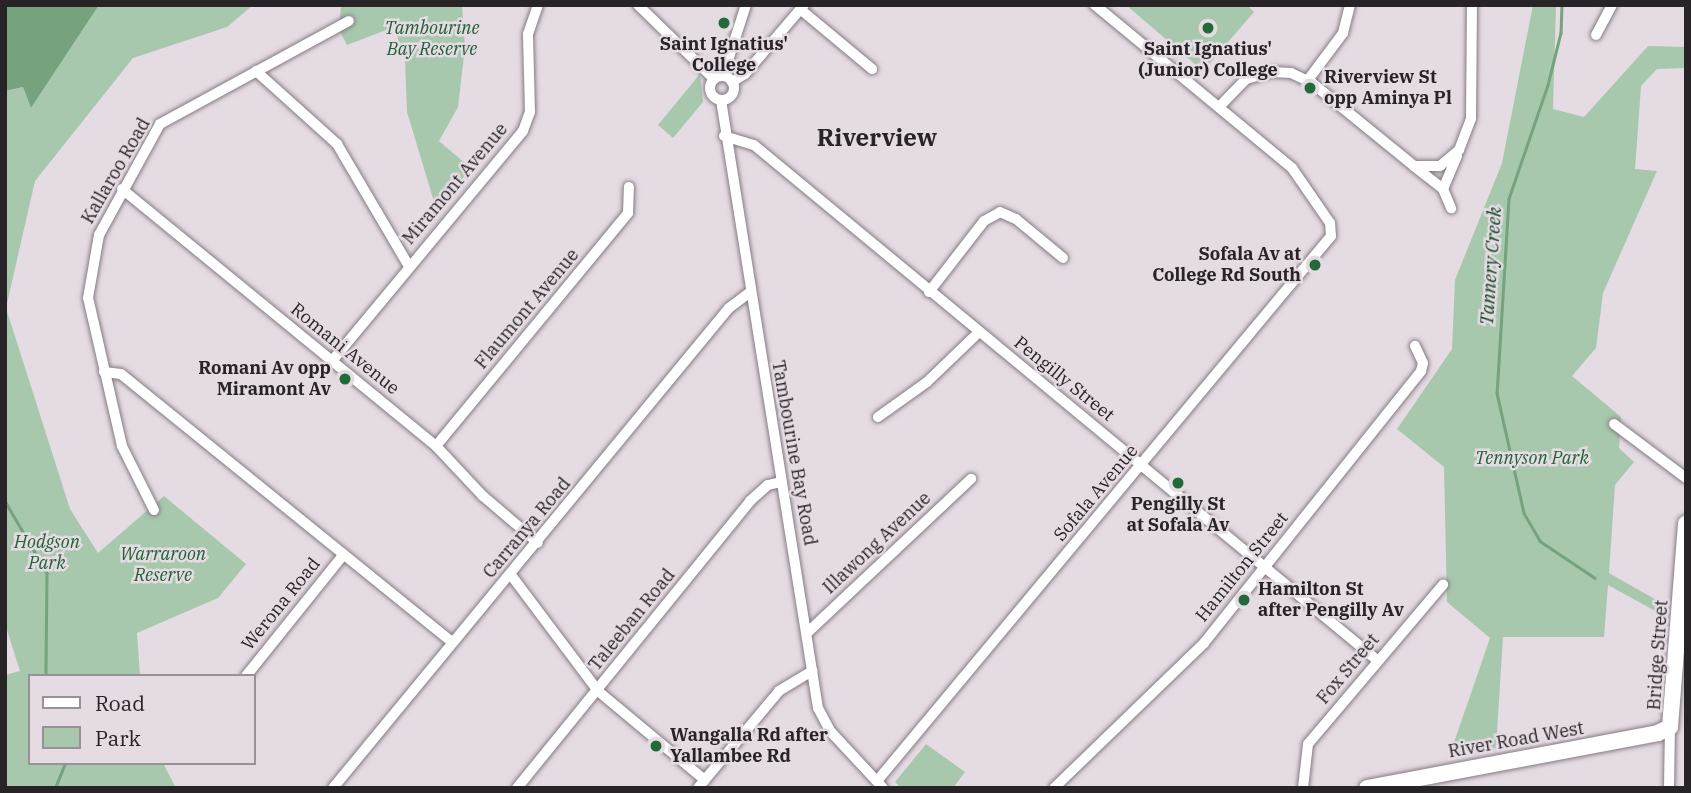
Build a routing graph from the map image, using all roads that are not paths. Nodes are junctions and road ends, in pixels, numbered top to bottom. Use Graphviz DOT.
graph roads {
  1 [pos="538,5"];
  2 [pos="638,5"];
  3 [pos="746,5"];
  4 [pos="1095,5"];
  5 [pos="1350,5"];
  6 [pos="1472,5"];
  7 [pos="1612,5"];
  8 [pos="802,7"];
  9 [pos="349,21"];
  10 [pos="1596,35"];
  11 [pos="872,69"];
  12 [pos="256,71"];
  13 [pos="723,79"];
  14 [pos="1308,80"];
  15 [pos="721,100"];
  16 [pos="1219,107"];
  17 [pos="724,136"];
  18 [pos="1459,150"];
  19 [pos="1414,166"];
  20 [pos="629,187"];
  21 [pos="122,189"];
  22 [pos="1443,189"];
  23 [pos="1451,208"];
  24 [pos="1063,258"];
  25 [pos="409,266"];
  26 [pos="929,292"];
  27 [pos="749,293"];
  28 [pos="979,332"];
  29 [pos="1415,346"];
  30 [pos="332,361"];
  31 [pos="103,367"];
  32 [pos="878,417"];
  33 [pos="1614,424"];
  34 [pos="436,446"];
  35 [pos="1142,466"];
  36 [pos="1686,478"];
  37 [pos="971,479"];
  38 [pos="781,482"];
  39 [pos="154,510"];
  40 [pos="1686,524"];
  41 [pos="538,543"];
  42 [pos="1685,553"];
  43 [pos="344,554"];
  44 [pos="1266,567"];
  45 [pos="511,575"];
  46 [pos="1443,585"];
  47 [pos="808,632"];
  48 [pos="452,642"];
  49 [pos="1377,660"];
  50 [pos="812,671"];
  51 [pos="248,674"];
  52 [pos="598,691"];
  53 [pos="1670,727"];
  54 [pos="1420,783"];
  55 [pos="701,784"];
  56 [pos="880,784"];
  57 [pos="333,788"];
  58 [pos="517,788"];
  59 [pos="1054,788"];
  60 [pos="1304,788"];
  61 [pos="1367,788"];
  62 [pos="1669,788"];
  1 -- 25 [label="street, Miramont Avenue"];
  2 -- 13 [label="street"];
  3 -- 13 [label="street"];
  4 -- 16 [label="street"];
  5 -- 14 [label="street"];
  6 -- 18 [label="street"];
  7 -- 10 [label="street"];
  8 -- 11 [label="street"];
  8 -- 13 [label="street"];
  9 -- 12 [label="street, Kallaroo Road"];
  12 -- 21 [label="street, Kallaroo Road"];
  12 -- 25 [label="street"];
  13 -- 15 [label="street"];
  13 -- 15 [label="street, Tambourine Bay Road"];
  14 -- 16 [label="street"];
  14 -- 19 [label="street"];
  15 -- 17 [label="street, Tambourine Bay Road"];
  16 -- 35 [label="street, Sofala Avenue"];
  17 -- 26 [label="street, Pengilly Street"];
  17 -- 27 [label="street, Tambourine Bay Road"];
  18 -- 19 [label="street"];
  18 -- 22 [label="street"];
  19 -- 22 [label="street"];
  20 -- 34 [label="street, Flaumont Avenue"];
  21 -- 30 [label="street, Romani Avenue"];
  21 -- 31 [label="street, Kallaroo Road"];
  22 -- 23 [label="street"];
  24 -- 26 [label="street"];
  25 -- 30 [label="street, Miramont Avenue"];
  26 -- 28 [label="street, Pengilly Street"];
  27 -- 38 [label="street, Tambourine Bay Road"];
  27 -- 41 [label="street, Carranya Road"];
  28 -- 32 [label="street"];
  28 -- 35 [label="street, Pengilly Street"];
  29 -- 44 [label="street, Hamilton Street"];
  30 -- 34 [label="street, Romani Avenue"];
  31 -- 39 [label="street, Kallaroo Road"];
  31 -- 43 [label="street"];
  33 -- 36 [label="street"];
  34 -- 41 [label="street, Romani Avenue"];
  35 -- 44 [label="street, Pengilly Street"];
  35 -- 56 [label="street, Sofala Avenue"];
  37 -- 47 [label="street, Illawong Avenue"];
  38 -- 47 [label="street, Tambourine Bay Road"];
  38 -- 52 [label="street, Taleeban Road"];
  40 -- 42 [label="main road, Bridge Street"];
  41 -- 45 [label="street, Carranya Road"];
  42 -- 53 [label="main road, Bridge Street"];
  43 -- 48 [label="street"];
  43 -- 51 [label="street, Werona Road"];
  44 -- 49 [label="street, Pengilly Street"];
  44 -- 59 [label="street, Hamilton Street"];
  45 -- 48 [label="street, Carranya Road"];
  45 -- 52 [label="street"];
  46 -- 49 [label="street, Fox Street"];
  47 -- 50 [label="street, Tambourine Bay Road"];
  48 -- 57 [label="street, Carranya Road"];
  49 -- 60 [label="street, Fox Street"];
  50 -- 55 [label="street"];
  50 -- 56 [label="street, Tambourine Bay Road"];
  52 -- 55 [label="street"];
  52 -- 58 [label="street, Taleeban Road"];
  53 -- 54 [label="main road, River Road West"];
  53 -- 62 [label="street, Bridge Street"];
  54 -- 61 [label="main road, River Road West"];
}
